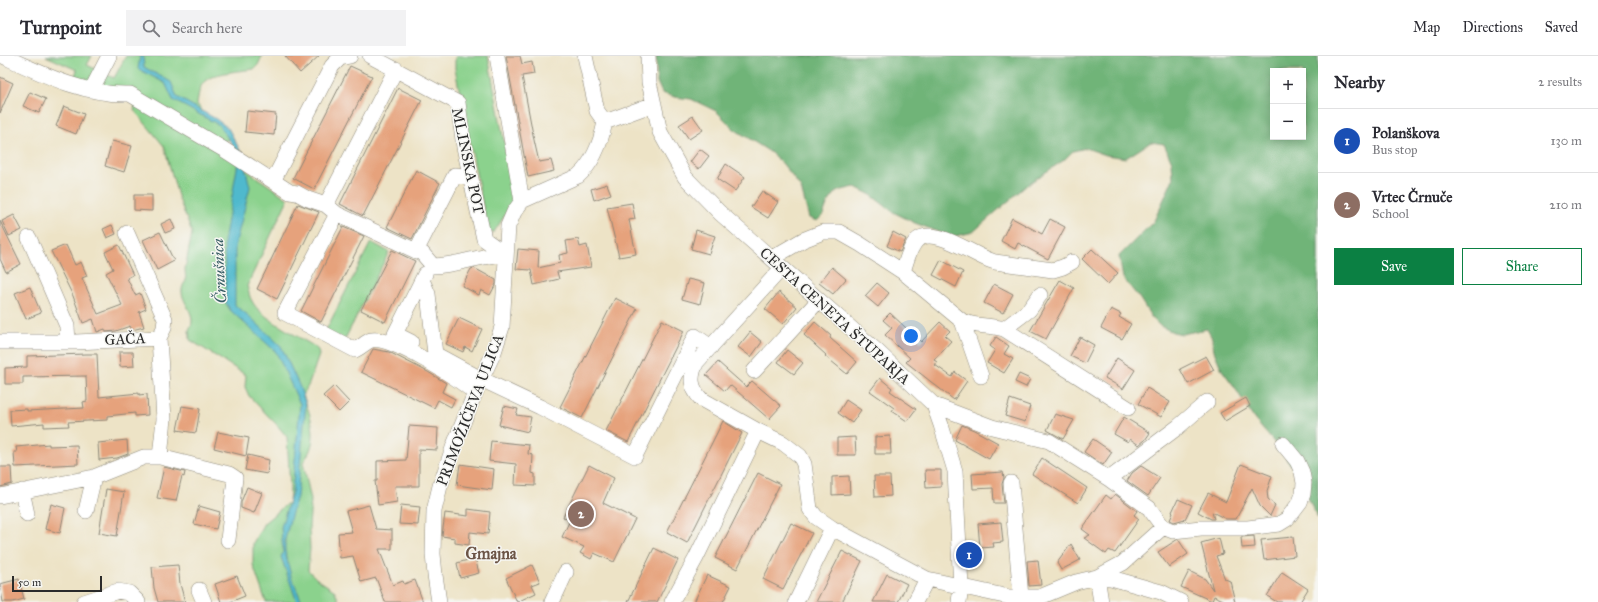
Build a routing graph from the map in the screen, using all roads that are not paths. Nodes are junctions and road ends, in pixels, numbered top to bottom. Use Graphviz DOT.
graph roads {
  1 [pos="3,56"];
  2 [pos="109,56"];
  3 [pos="350,56"];
  4 [pos="370,56"];
  5 [pos="497,56"];
  6 [pos="585,56"];
  7 [pos="648,56"];
  8 [pos="396,69"];
  9 [pos="92,90"];
  10 [pos="654,104"];
  11 [pos="605,122"];
  12 [pos="470,177"];
  13 [pos="273,181"];
  14 [pos="522,201"];
  15 [pos="332,209"];
  16 [pos="127,233"];
  17 [pos="29,238"];
  18 [pos="419,252"];
  19 [pos="505,254"];
  20 [pos="1072,262"];
  21 [pos="777,263"];
  22 [pos="903,272"];
  23 [pos="422,280"];
  24 [pos="1040,295"];
  25 [pos="819,300"];
  26 [pos="962,321"];
  27 [pos="1004,329"];
  28 [pos="159,338"];
  29 [pos="392,338"];
  30 [pos="0,342"];
  31 [pos="68,342"];
  32 [pos="711,347"];
  33 [pos="435,354"];
  34 [pos="754,371"];
  35 [pos="981,376"];
  36 [pos="478,386"];
  37 [pos="1207,402"];
  38 [pos="934,405"];
  39 [pos="1128,408"];
  40 [pos="758,431"];
  41 [pos="1283,444"];
  42 [pos="160,457"];
  43 [pos="94,477"];
  44 [pos="1109,479"];
  45 [pos="1011,483"];
  46 [pos="22,491"];
  47 [pos="0,496"];
  48 [pos="86,511"];
  49 [pos="27,514"];
  50 [pos="1163,527"];
  51 [pos="832,528"];
  52 [pos="228,540"];
  53 [pos="566,572"];
  54 [pos="1097,577"];
  55 [pos="927,579"];
  56 [pos="961,587"];
  57 [pos="1021,597"];
  58 [pos="1041,600"];
  59 [pos="84,602"];
  60 [pos="138,602"];
  61 [pos="439,602"];
  62 [pos="552,602"];
  63 [pos="672,602"];
  64 [pos="796,602"];
  65 [pos="915,602"];
  66 [pos="958,602"];
  67 [pos="977,602"];
  68 [pos="1101,602"];
  69 [pos="1181,602"];
  1 -- 9 [label="street"];
  2 -- 9 [label="street"];
  3 -- 13 [label="street"];
  4 -- 8 [label="street, MLINSKA POT"];
  5 -- 14 [label="street"];
  6 -- 11 [label="street"];
  7 -- 10 [label="street, CESTA CENETA ŠTUPARJA"];
  8 -- 12 [label="street, MLINSKA POT"];
  8 -- 15 [label="street"];
  9 -- 13 [label="street"];
  10 -- 11 [label="street"];
  10 -- 21 [label="street, CESTA CENETA ŠTUPARJA"];
  11 -- 14 [label="street"];
  12 -- 18 [label="street"];
  12 -- 19 [label="street, MLINSKA POT"];
  13 -- 15 [label="street"];
  14 -- 19 [label="street, PRIMOŽIČEVA ULICA"];
  15 -- 18 [label="street"];
  15 -- 29 [label="street"];
  16 -- 28 [label="street, GAČA"];
  17 -- 31 [label="street"];
  18 -- 19 [label="street"];
  18 -- 23 [label="street"];
  19 -- 36 [label="street, PRIMOŽIČEVA ULICA"];
  20 -- 22 [label="street"];
  21 -- 22 [label="street"];
  21 -- 25 [label="street, CESTA CENETA ŠTUPARJA"];
  21 -- 32 [label="street"];
  22 -- 26 [label="street"];
  23 -- 29 [label="street"];
  23 -- 33 [label="street"];
  24 -- 27 [label="street"];
  25 -- 34 [label="street"];
  25 -- 38 [label="street, CESTA CENETA ŠTUPARJA"];
  26 -- 27 [label="street"];
  26 -- 35 [label="street"];
  27 -- 39 [label="street"];
  28 -- 31 [label="street, GAČA"];
  28 -- 42 [label="street"];
  29 -- 33 [label="street"];
  29 -- 36 [label="street"];
  30 -- 31 [label="street, GAČA"];
  32 -- 36 [label="street"];
  32 -- 40 [label="street"];
  33 -- 36 [label="street"];
  36 -- 61 [label="street, PRIMOŽIČEVA ULICA"];
  37 -- 44 [label="street"];
  38 -- 44 [label="street"];
  38 -- 56 [label="street, CESTA CENETA ŠTUPARJA"];
  40 -- 51 [label="street"];
  40 -- 63 [label="street"];
  41 -- 50 [label="street"];
  42 -- 43 [label="street"];
  42 -- 52 [label="street"];
  43 -- 46 [label="street"];
  43 -- 48 [label="street"];
  44 -- 50 [label="street"];
  45 -- 57 [label="street"];
  46 -- 47 [label="street"];
  46 -- 49 [label="street"];
  50 -- 54 [label="street"];
  51 -- 55 [label="street"];
  51 -- 64 [label="street"];
  53 -- 62 [label="street"];
  54 -- 58 [label="street"];
  54 -- 68 [label="street"];
  54 -- 69 [label="street"];
  55 -- 56 [label="street"];
  55 -- 65 [label="street"];
  56 -- 57 [label="street"];
  56 -- 66 [label="street, CESTA CENETA ŠTUPARJA"];
  56 -- 67 [label="street"];
  57 -- 58 [label="street"];
  59 -- 60 [label="street"];
}
